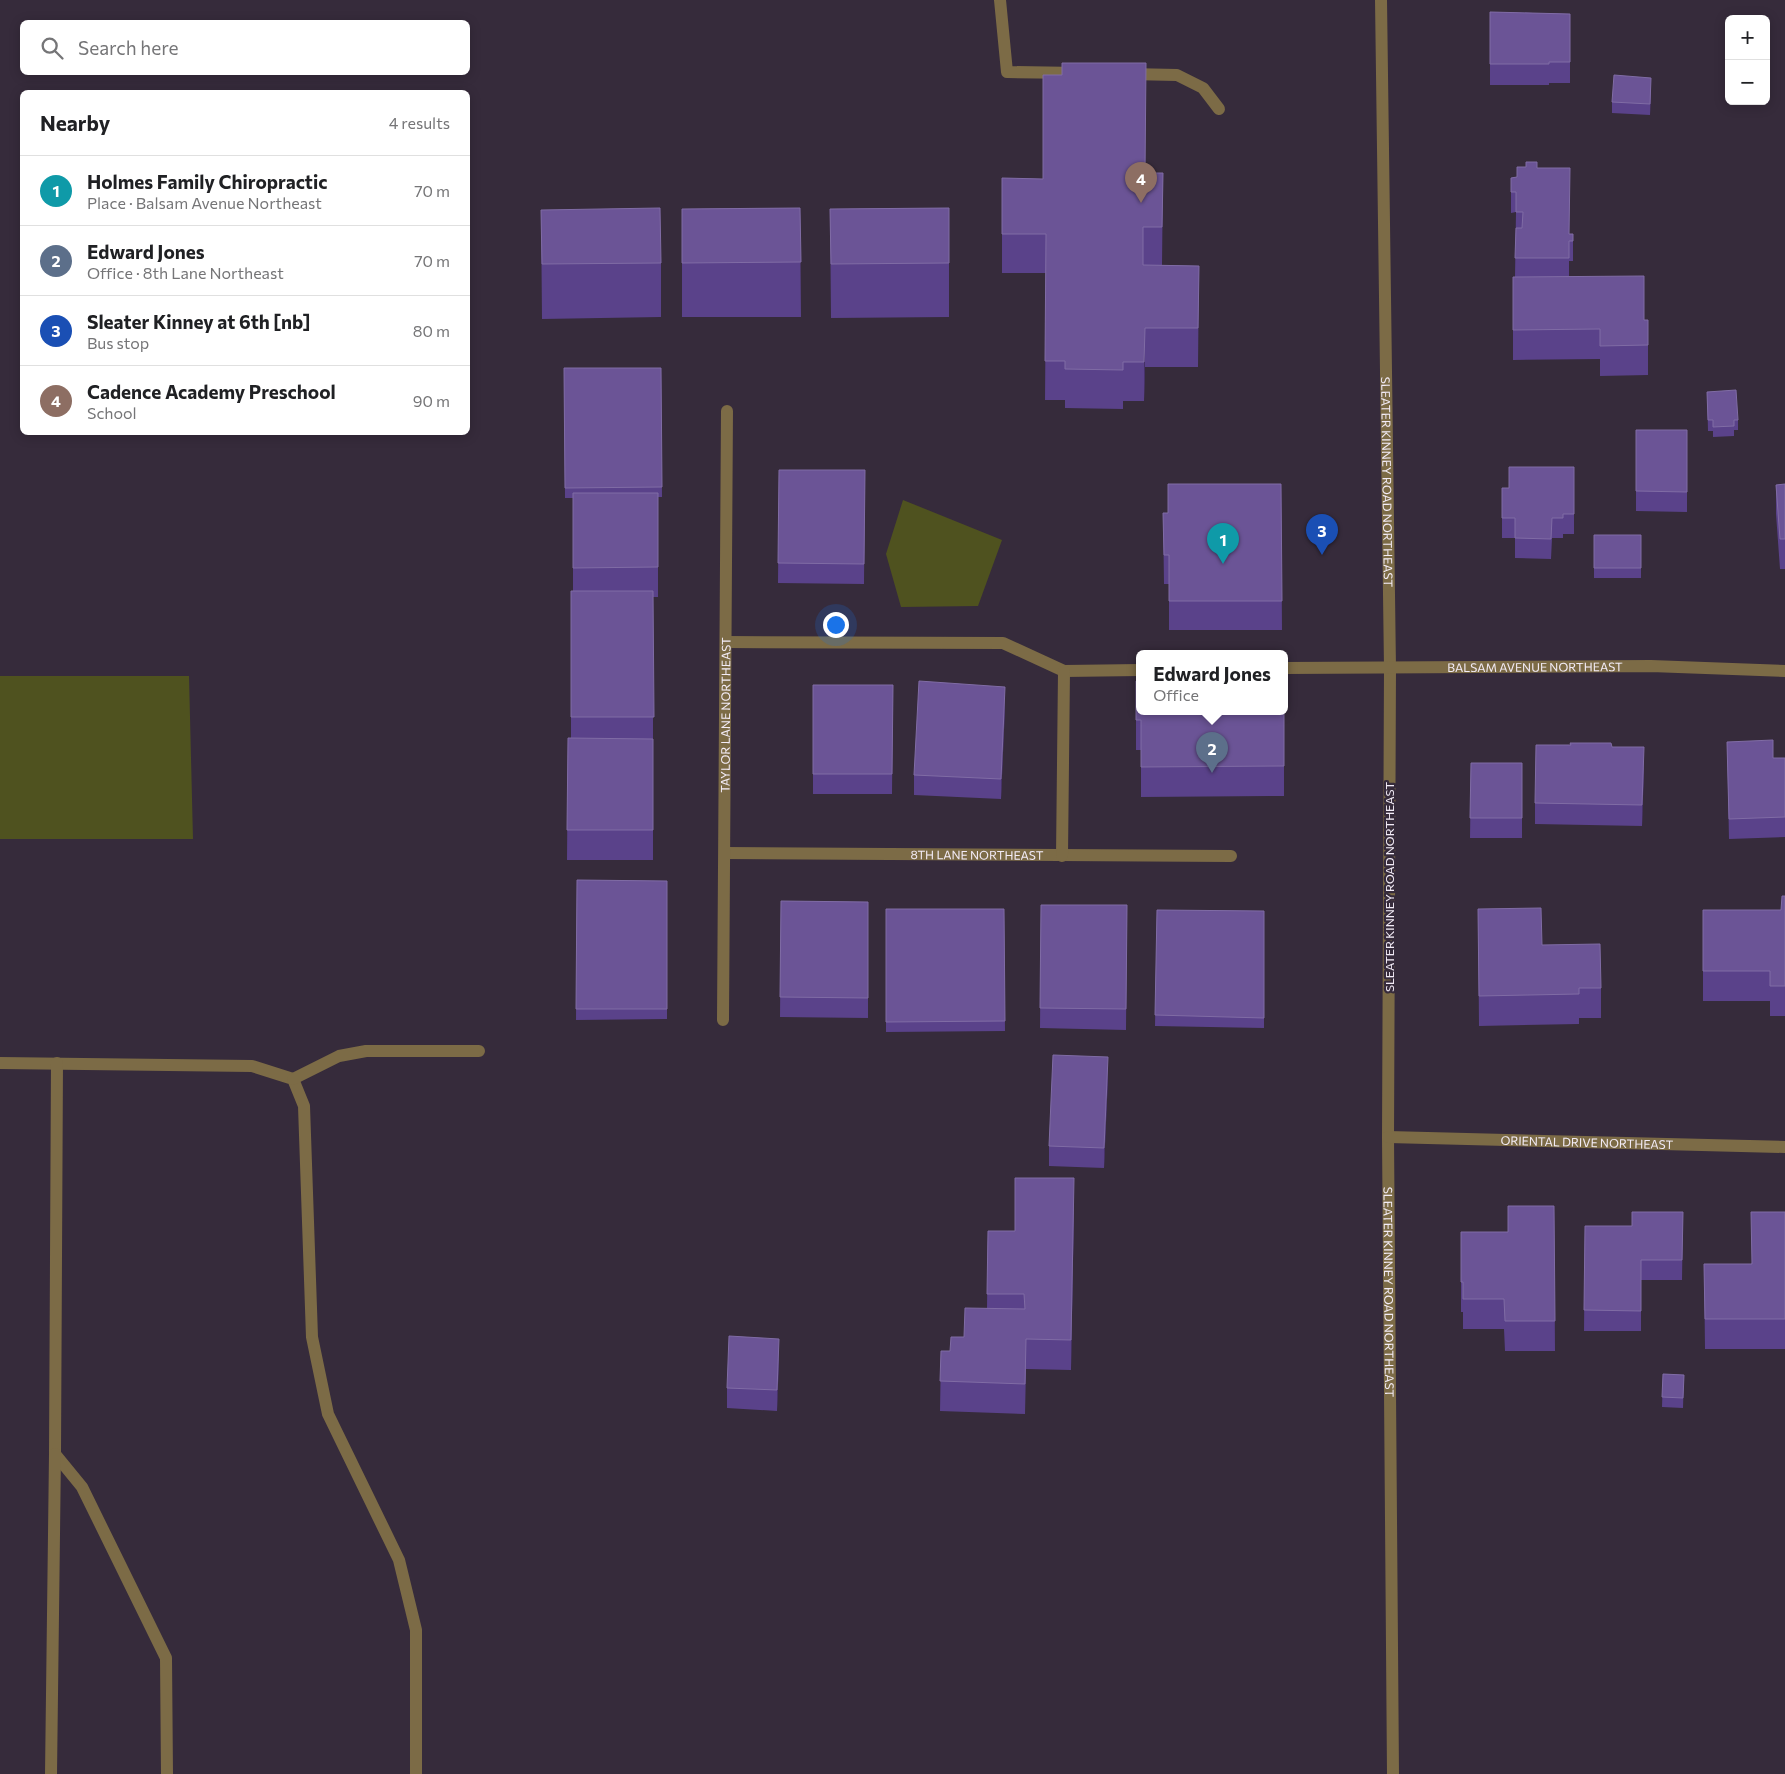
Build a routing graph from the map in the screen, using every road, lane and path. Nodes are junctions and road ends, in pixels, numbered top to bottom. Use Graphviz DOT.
graph roads {
  1 [pos="1000,0"];
  2 [pos="1381,0"];
  3 [pos="1095,73"];
  4 [pos="1115,74"];
  5 [pos="1219,109"];
  6 [pos="727,410"];
  7 [pos="726,642"];
  8 [pos="1288,668"];
  9 [pos="1390,668"];
  10 [pos="1136,670"];
  11 [pos="1064,671"];
  12 [pos="1785,671"];
  13 [pos="725,853"];
  14 [pos="1062,856"];
  15 [pos="1231,856"];
  16 [pos="724,1020"];
  17 [pos="479,1051"];
  18 [pos="0,1063"];
  19 [pos="57,1064"];
  20 [pos="293,1080"];
  21 [pos="1388,1137"];
  22 [pos="1785,1147"];
  23 [pos="55,1454"];
  24 [pos="51,1774"];
  25 [pos="167,1774"];
  26 [pos="416,1774"];
  27 [pos="1393,1774"];
  1 -- 3 [label="street"];
  2 -- 9 [label="street, SLEATER KINNEY ROAD NORTHEAST"];
  4 -- 5 [label="street"];
  6 -- 7 [label="street, TAYLOR LANE NORTHEAST"];
  7 -- 11 [label="street"];
  7 -- 13 [label="street, TAYLOR LANE NORTHEAST"];
  8 -- 9 [label="street, BALSAM AVENUE NORTHEAST"];
  9 -- 12 [label="street, BALSAM AVENUE NORTHEAST"];
  9 -- 21 [label="street, SLEATER KINNEY ROAD NORTHEAST"];
  10 -- 11 [label="street"];
  11 -- 14 [label="street"];
  13 -- 14 [label="street, 8TH LANE NORTHEAST"];
  13 -- 16 [label="street, TAYLOR LANE NORTHEAST"];
  14 -- 15 [label="street, 8TH LANE NORTHEAST"];
  17 -- 20 [label="street"];
  18 -- 19 [label="street"];
  19 -- 20 [label="street"];
  19 -- 23 [label="street"];
  20 -- 26 [label="street"];
  21 -- 22 [label="street, ORIENTAL DRIVE NORTHEAST"];
  21 -- 27 [label="street, SLEATER KINNEY ROAD NORTHEAST"];
  23 -- 24 [label="street"];
  23 -- 25 [label="street"];
}
